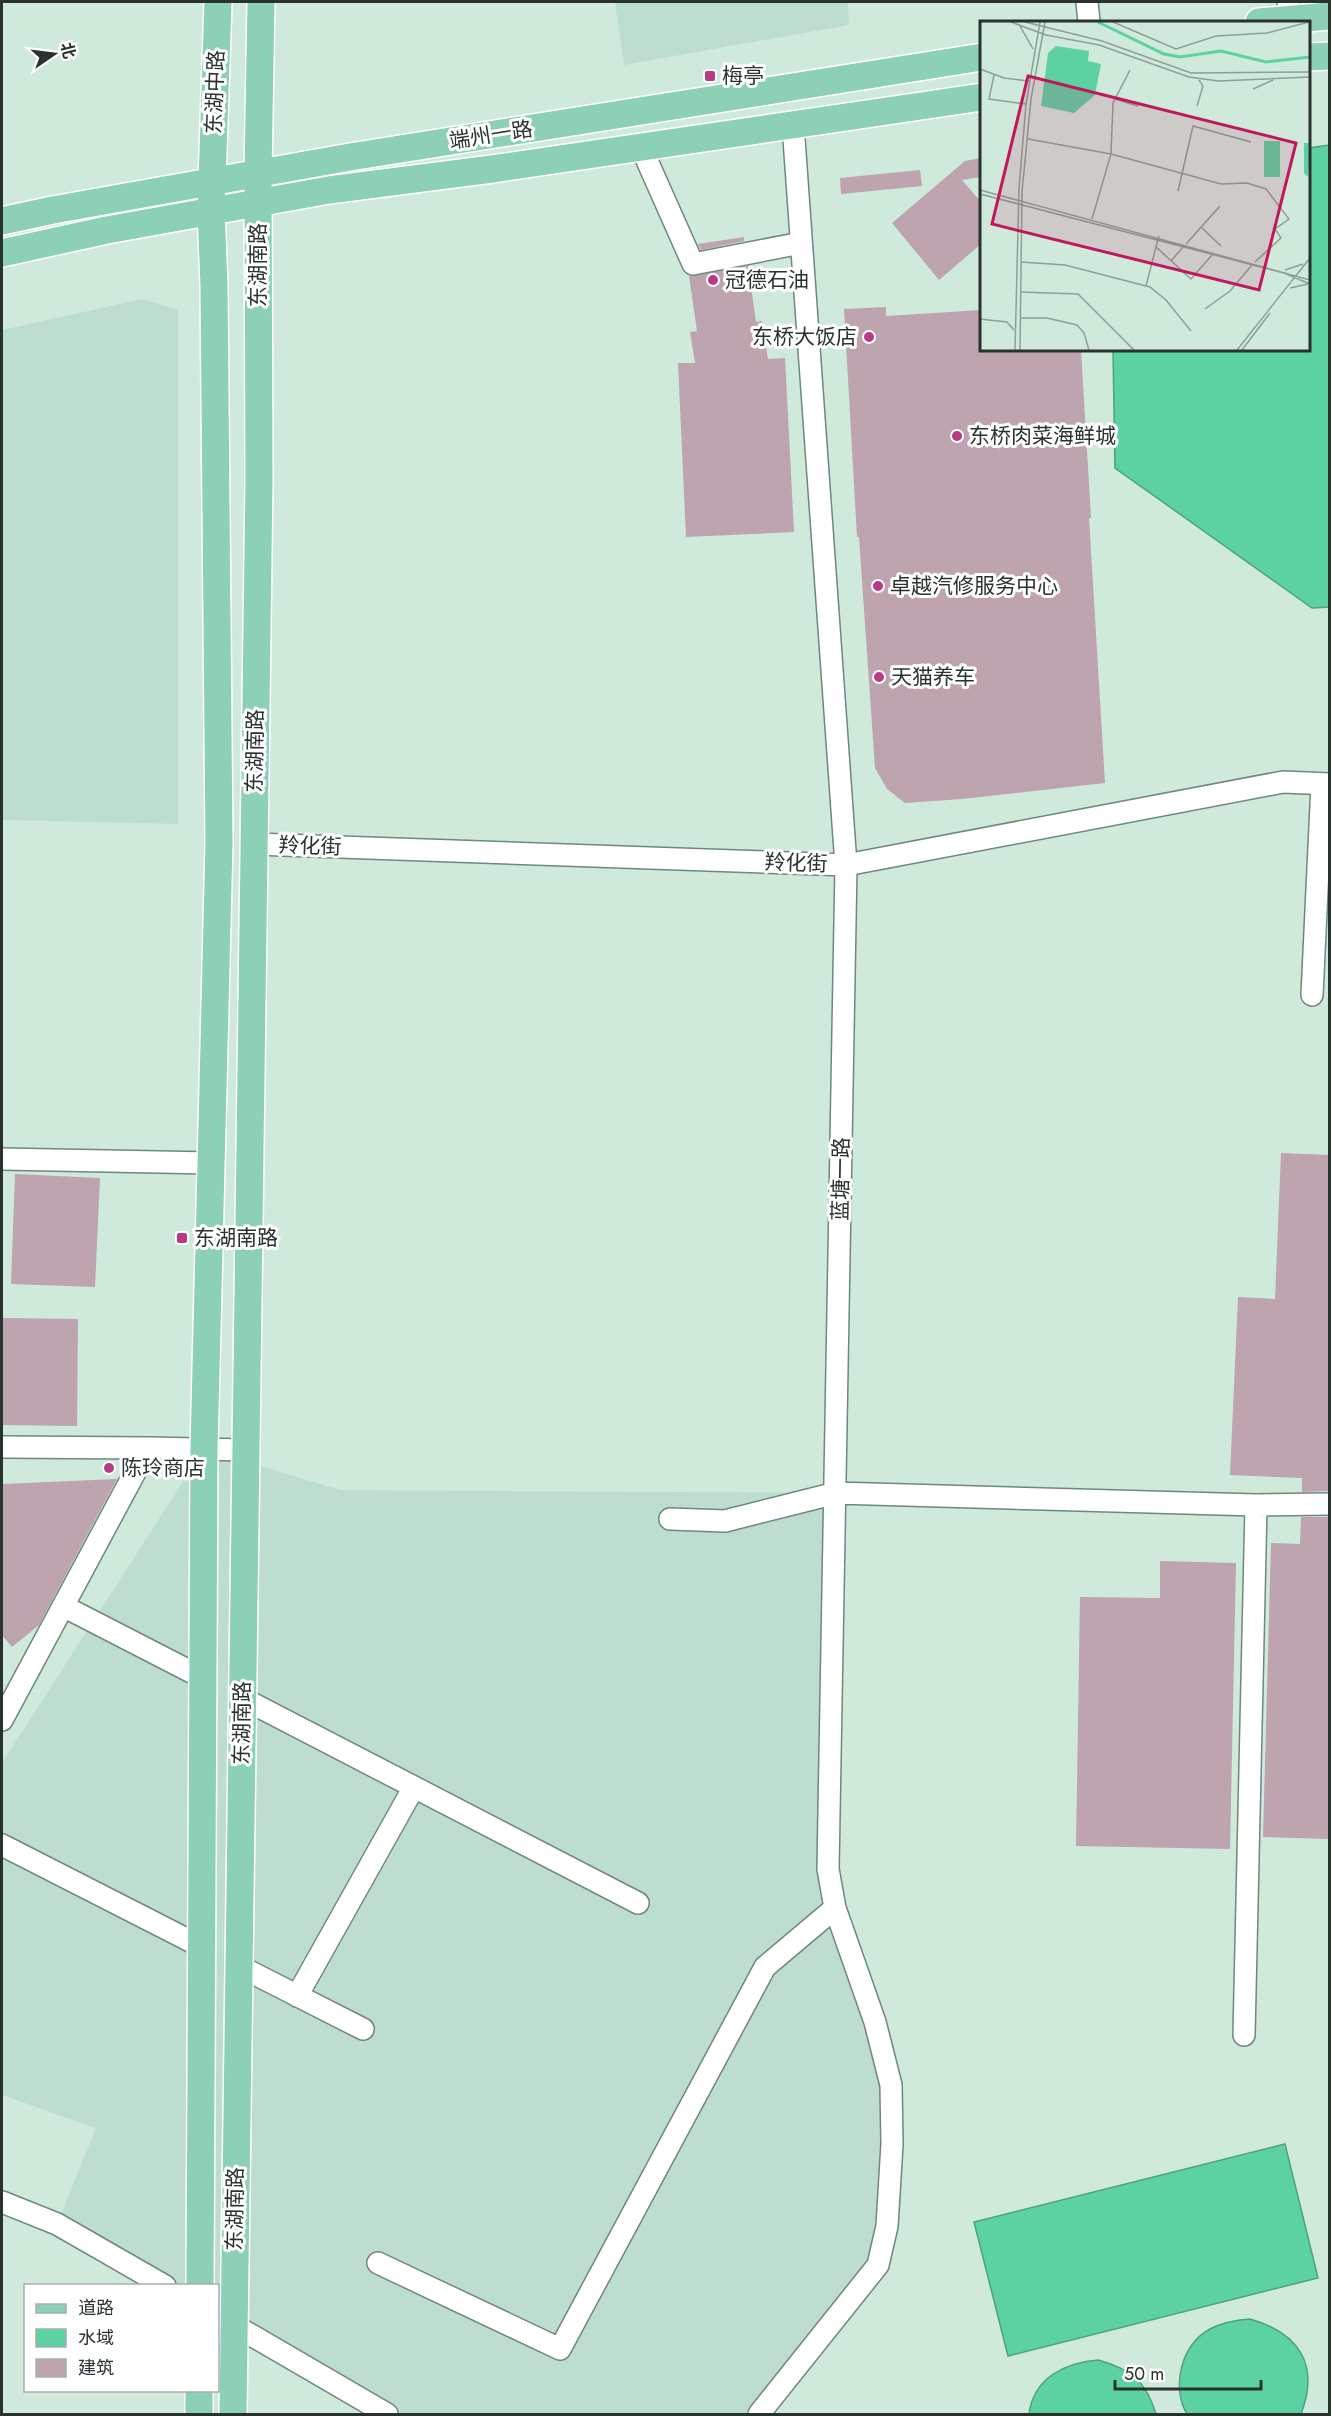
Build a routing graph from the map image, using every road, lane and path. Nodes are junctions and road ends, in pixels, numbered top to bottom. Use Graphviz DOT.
graph roads {
  1 [pos="218,2"];
  2 [pos="261,2"];
  3 [pos="1087,2"];
  4 [pos="1289,10"];
  5 [pos="1329,16"];
  6 [pos="1089,21"];
  7 [pos="1262,21"];
  8 [pos="1329,56"];
  9 [pos="980,57"];
  10 [pos="1310,57"];
  11 [pos="980,97"];
  12 [pos="793,125"];
  13 [pos="641,147"];
  14 [pos="258,174"];
  15 [pos="214,182"];
  16 [pos="258,203"];
  17 [pos="211,211"];
  18 [pos="2,221"];
  19 [pos="801,243"];
  20 [pos="2,253"];
  21 [pos="216,480"];
  22 [pos="259,480"];
  23 [pos="1326,784"];
  24 [pos="254,844"];
  25 [pos="846,865"];
  26 [pos="1312,995"];
  27 [pos="2,1159"];
  28 [pos="211,1164"];
  29 [pos="2,1447"];
  30 [pos="148,1448"];
  31 [pos="204,1449"];
  32 [pos="246,1450"];
  33 [pos="836,1493"];
  34 [pos="1329,1504"];
  35 [pos="1256,1505"];
  36 [pos="670,1519"];
  37 [pos="63,1606"];
  38 [pos="203,1678"];
  39 [pos="243,1698"];
  40 [pos="2,1720"];
  41 [pos="414,1787"];
  42 [pos="2,1845"];
  43 [pos="638,1903"];
  44 [pos="835,1908"];
  45 [pos="202,1947"];
  46 [pos="239,1966"];
  47 [pos="297,1996"];
  48 [pos="363,2029"];
  49 [pos="1244,2036"];
  50 [pos="2,2202"];
  51 [pos="378,2263"];
  52 [pos="162,2284"];
  53 [pos="200,2284"];
  54 [pos="234,2325"];
  55 [pos="199,2392"];
  56 [pos="199,2415"];
  57 [pos="233,2415"];
  58 [pos="387,2415"];
  59 [pos="759,2415"];
  1 -- 15 [label="main road, 东湖中路"];
  2 -- 14 [label="main road, 东湖中路"];
  3 -- 6 [label="street"];
  4 -- 5 [label="main road"];
  4 -- 7 [label="main road"];
  8 -- 10 [label="main road"];
  9 -- 14 [label="main road, 端州一路"];
  11 -- 12 [label="main road, 端州一路"];
  12 -- 13 [label="main road, 端州一路"];
  12 -- 19 [label="street, 蓝塘一路"];
  13 -- 16 [label="main road, 端州一路"];
  13 -- 19 [label="street"];
  14 -- 15 [label="main road, 端州一路"];
  14 -- 16 [label="main road, 东湖中路"];
  15 -- 17 [label="main road, 东湖中路"];
  15 -- 18 [label="main road, 端州一路"];
  16 -- 17 [label="main road, 端州一路"];
  16 -- 22 [label="main road, 东湖南路"];
  17 -- 20 [label="main road, 端州一路"];
  17 -- 21 [label="main road, 东湖南路"];
  19 -- 25 [label="street, 蓝塘一路"];
  21 -- 22 [label="main road"];
  21 -- 28 [label="main road, 东湖南路"];
  22 -- 24 [label="main road, 东湖南路"];
  23 -- 25 [label="street, 羚化街"];
  23 -- 26 [label="street"];
  24 -- 25 [label="street, 羚化街"];
  24 -- 32 [label="main road, 东湖南路"];
  25 -- 33 [label="street, 蓝塘一路"];
  27 -- 28 [label="street"];
  28 -- 31 [label="main road, 东湖南路"];
  29 -- 30 [label="street"];
  30 -- 31 [label="street"];
  30 -- 37 [label="street"];
  31 -- 32 [label="street"];
  31 -- 38 [label="main road, 东湖南路"];
  32 -- 39 [label="main road, 东湖南路"];
  33 -- 35 [label="street"];
  33 -- 36 [label="street"];
  33 -- 44 [label="street, 蓝塘一路"];
  34 -- 35 [label="street"];
  35 -- 49 [label="street"];
  37 -- 38 [label="street"];
  37 -- 40 [label="street"];
  38 -- 45 [label="main road, 东湖南路"];
  39 -- 41 [label="street"];
  39 -- 46 [label="main road, 东湖南路"];
  41 -- 43 [label="street"];
  41 -- 47 [label="street"];
  42 -- 45 [label="street"];
  44 -- 51 [label="street"];
  44 -- 59 [label="street, 蓝塘一路"];
  45 -- 53 [label="main road, 东湖南路"];
  46 -- 47 [label="street"];
  46 -- 54 [label="main road, 东湖南路"];
  47 -- 48 [label="street"];
  50 -- 52 [label="street"];
  54 -- 57 [label="main road, 东湖南路"];
  54 -- 58 [label="street"];
  55 -- 56 [label="main road"];
}
